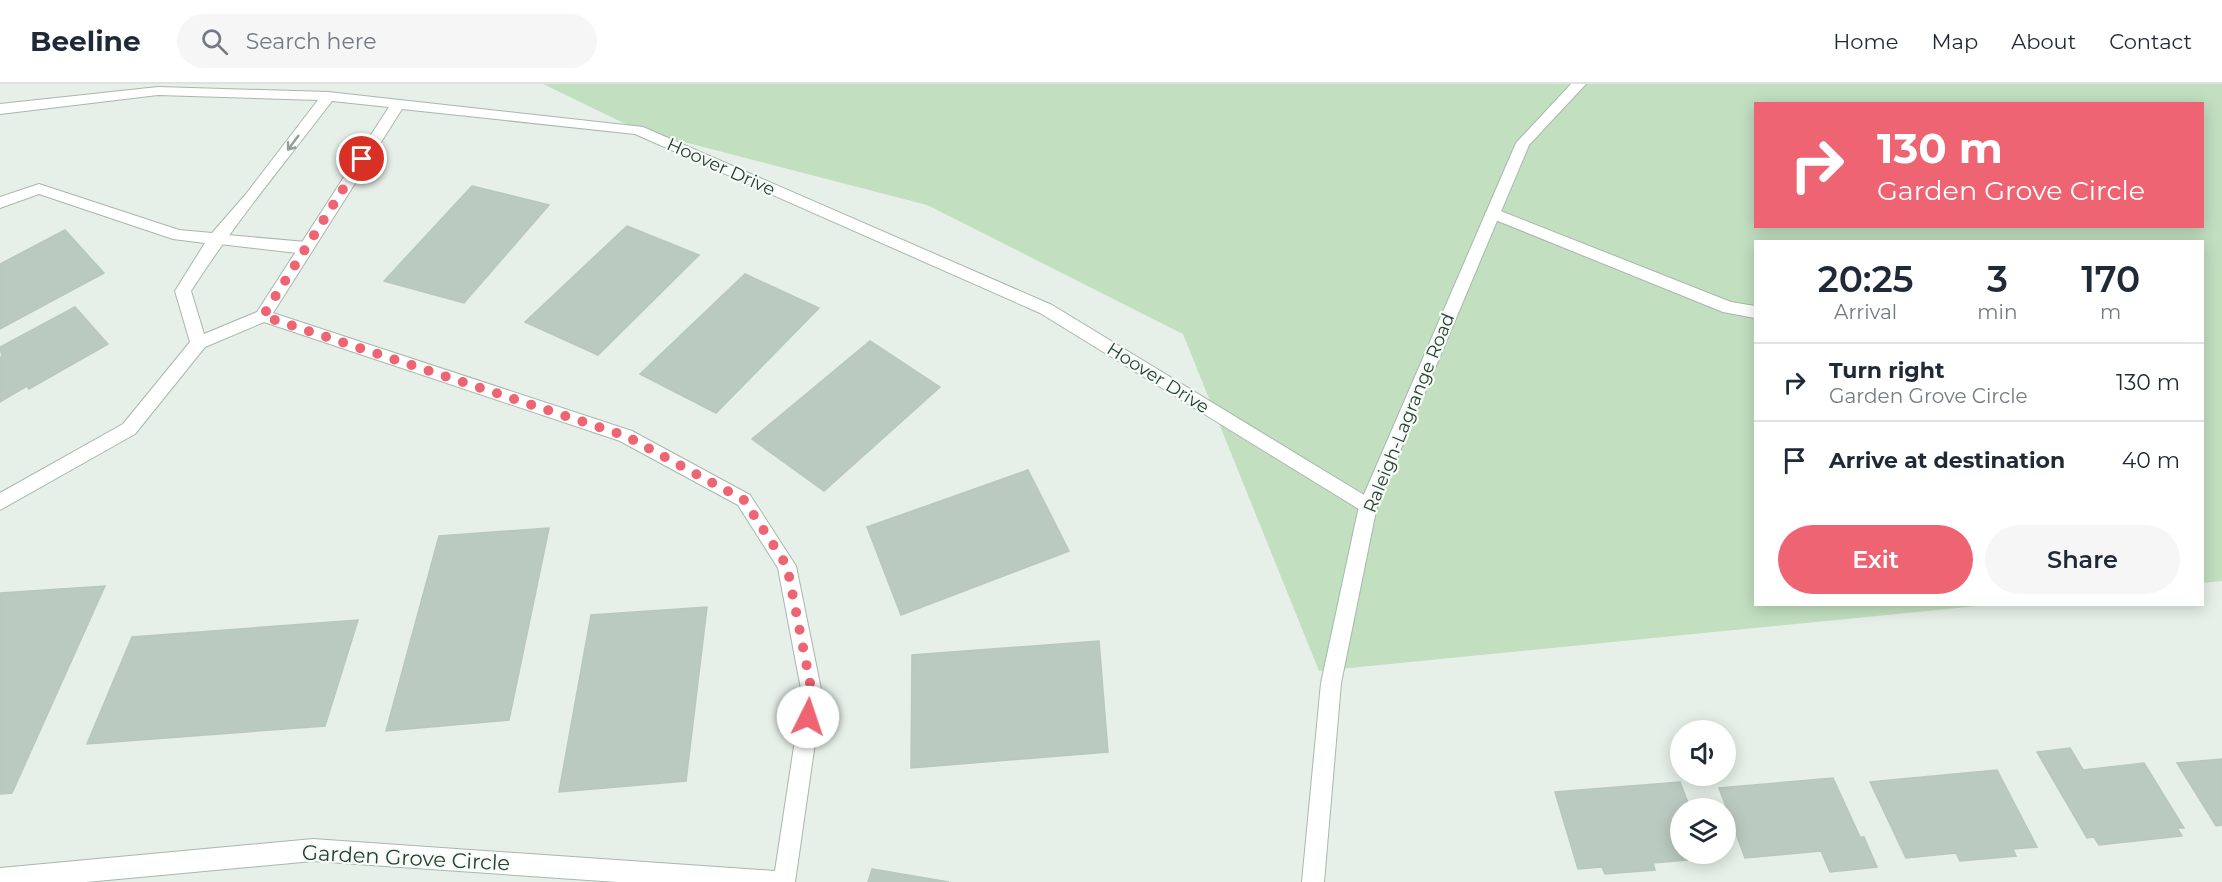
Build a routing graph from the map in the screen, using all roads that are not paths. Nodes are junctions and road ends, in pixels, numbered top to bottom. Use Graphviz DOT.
graph roads {
  1 [pos="1579,84"];
  2 [pos="328,96"];
  3 [pos="397,105"];
  4 [pos="0,109"];
  5 [pos="0,203"];
  6 [pos="1493,213"];
  7 [pos="216,239"];
  8 [pos="306,248"];
  9 [pos="1754,312"];
  10 [pos="263,316"];
  11 [pos="199,343"];
  12 [pos="0,502"];
  13 [pos="1368,506"];
  14 [pos="0,879"];
  15 [pos="776,882"];
  16 [pos="784,882"];
  17 [pos="1313,882"];
  1 -- 6 [label="street, Raleigh-Lagrange Road"];
  2 -- 3 [label="street, Hoover Drive"];
  2 -- 4 [label="street, Hoover Drive"];
  2 -- 7 [label="street, one-way"];
  3 -- 8 [label="street"];
  3 -- 13 [label="street, Hoover Drive"];
  5 -- 7 [label="street"];
  6 -- 9 [label="street"];
  6 -- 13 [label="street, Raleigh-Lagrange Road"];
  7 -- 8 [label="street"];
  7 -- 11 [label="street"];
  8 -- 10 [label="street"];
  10 -- 11 [label="street"];
  10 -- 16 [label="street"];
  11 -- 12 [label="street"];
  13 -- 17 [label="street, Raleigh-Lagrange Road"];
  14 -- 15 [label="street, Garden Grove Circle"];
}
